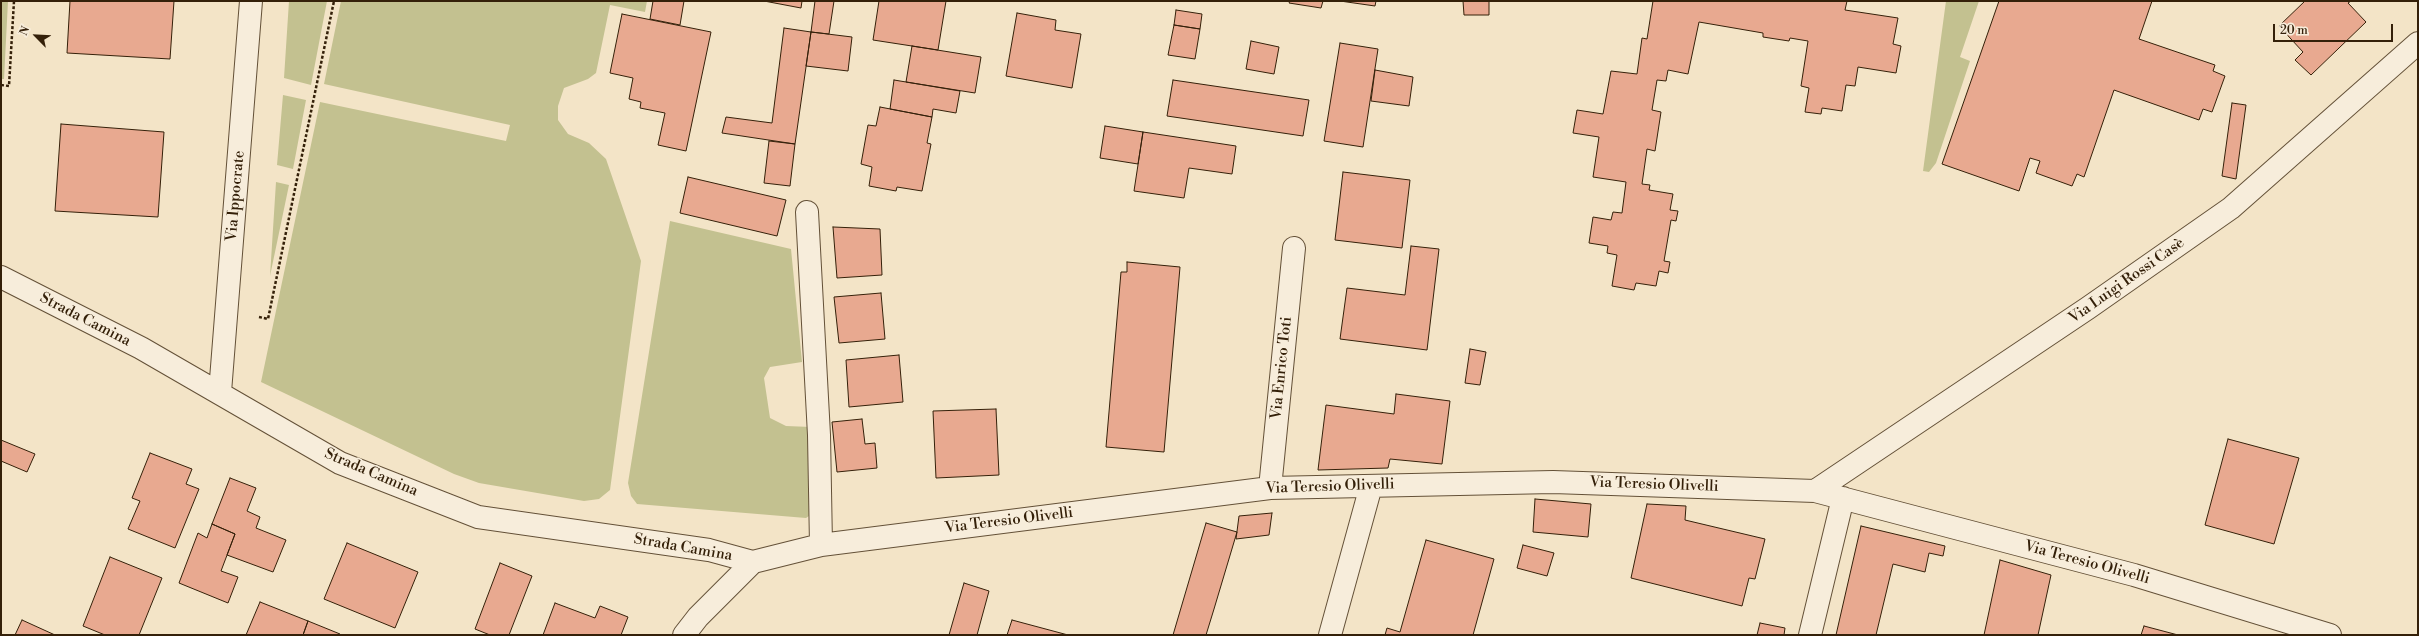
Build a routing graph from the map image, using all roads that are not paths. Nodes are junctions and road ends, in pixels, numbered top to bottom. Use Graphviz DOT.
graph roads {
  1 [pos="252,1"];
  2 [pos="2418,43"];
  3 [pos="807,212"];
  4 [pos="1294,248"];
  5 [pos="1,277"];
  6 [pos="220,392"];
  7 [pos="1371,486"];
  8 [pos="1270,488"];
  9 [pos="1815,490"];
  10 [pos="1842,498"];
  11 [pos="821,545"];
  12 [pos="753,562"];
  13 [pos="684,635"];
  14 [pos="1330,635"];
  15 [pos="1810,635"];
  16 [pos="2330,635"];
  1 -- 6 [label="street, Via Ippocrate"];
  2 -- 9 [label="street, Via Luigi Rossi Casè"];
  3 -- 11 [label="street"];
  4 -- 8 [label="street, Via Enrico Toti"];
  5 -- 6 [label="street, Strada Camina"];
  6 -- 12 [label="street, Strada Camina"];
  7 -- 8 [label="street, Via Teresio Olivelli"];
  7 -- 9 [label="street, Via Teresio Olivelli"];
  7 -- 14 [label="street"];
  8 -- 11 [label="street, Via Teresio Olivelli"];
  9 -- 10 [label="street, Via Teresio Olivelli"];
  10 -- 15 [label="street"];
  10 -- 16 [label="street, Via Teresio Olivelli"];
  11 -- 12 [label="street, Via Teresio Olivelli"];
  12 -- 13 [label="street"];
}
